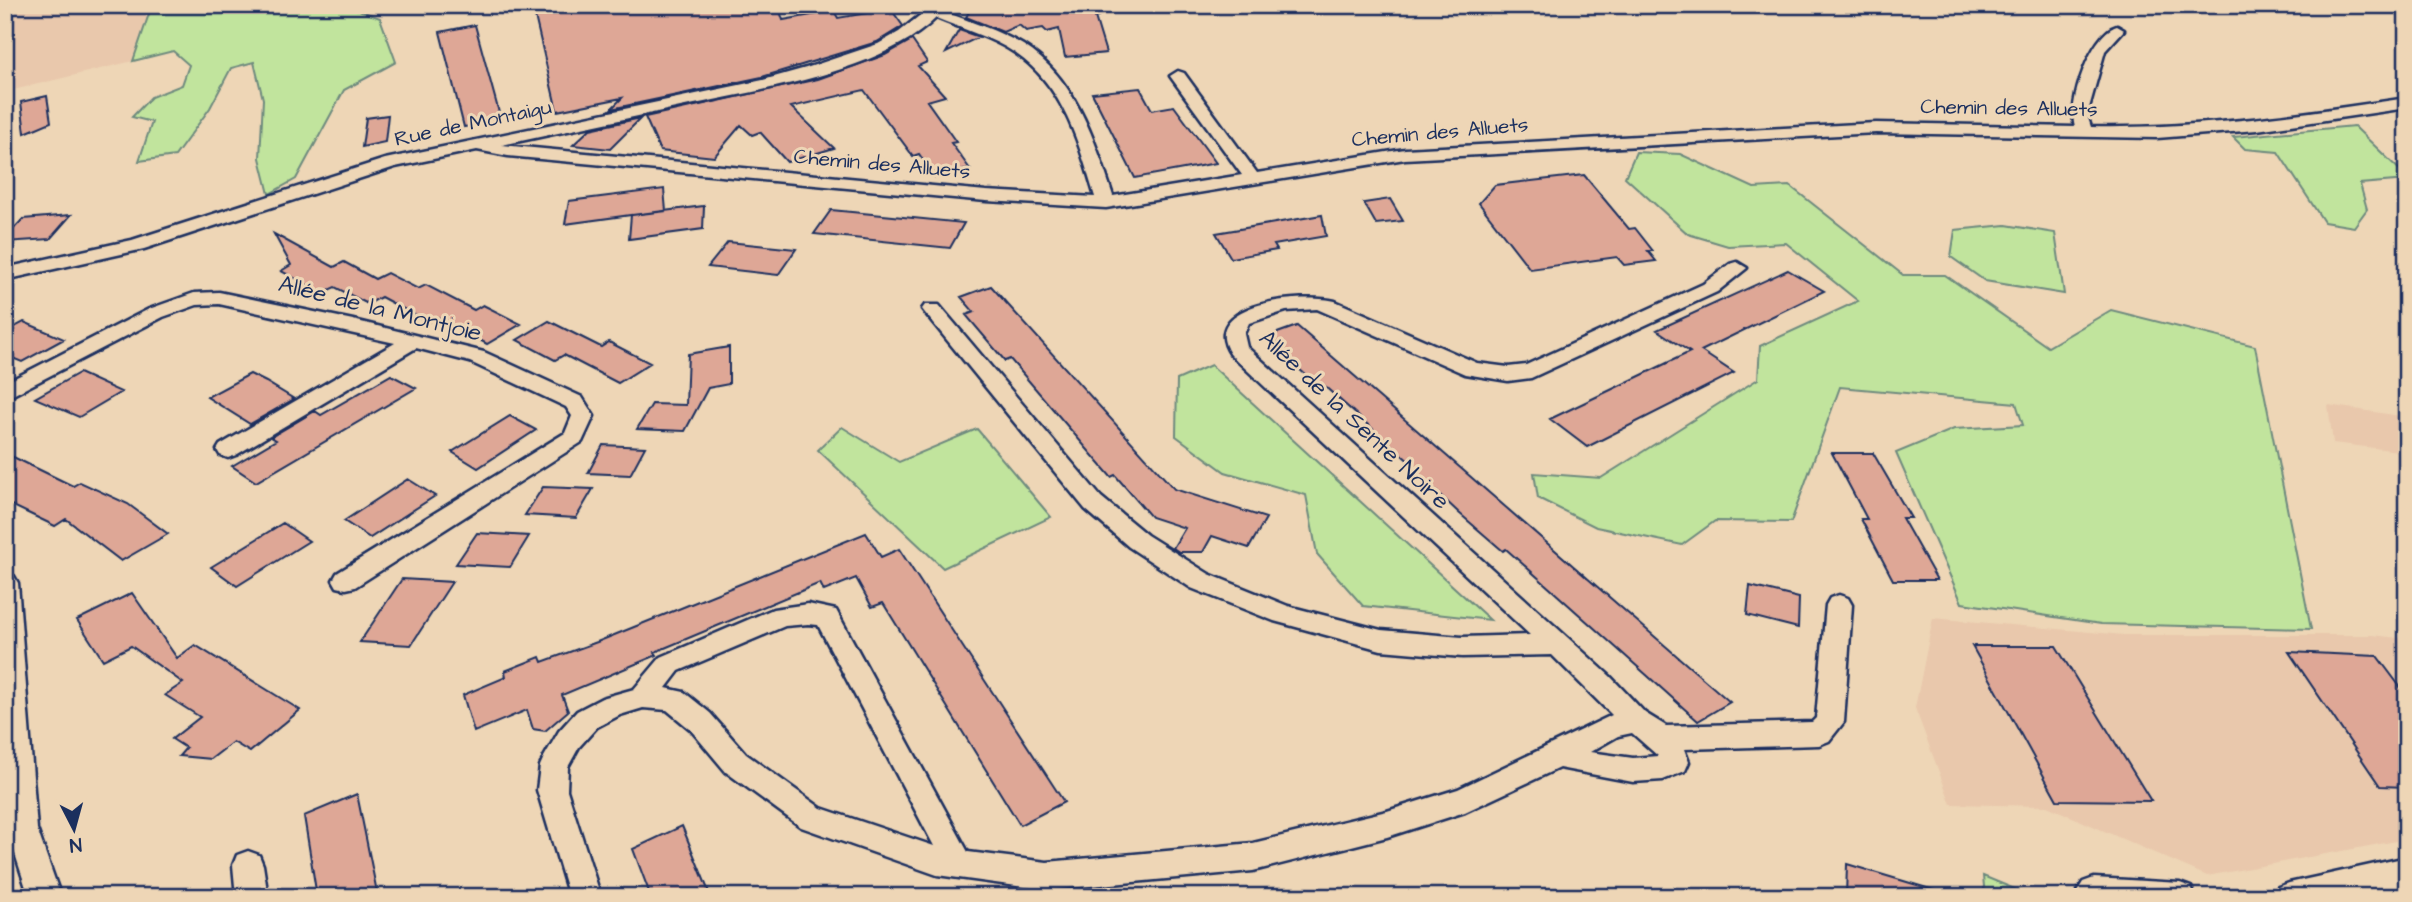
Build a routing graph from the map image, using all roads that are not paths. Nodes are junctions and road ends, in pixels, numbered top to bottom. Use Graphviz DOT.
graph roads {
  1 [pos="938,9"];
  2 [pos="2117,30"];
  3 [pos="1178,76"];
  4 [pos="2407,103"];
  5 [pos="2085,133"];
  6 [pos="481,146"];
  7 [pos="1253,178"];
  8 [pos="1105,203"];
  9 [pos="1737,268"];
  10 [pos="5,274"];
  11 [pos="932,309"];
  12 [pos="412,341"];
  13 [pos="5,391"];
  14 [pos="228,450"];
  15 [pos="346,580"];
  16 [pos="5,583"];
  17 [pos="1839,605"];
  18 [pos="1558,645"];
  19 [pos="643,697"];
  20 [pos="1635,721"];
  21 [pos="1660,738"];
  22 [pos="1558,756"];
  23 [pos="959,864"];
  24 [pos="248,865"];
  25 [pos="2407,872"];
  26 [pos="45,897"];
  27 [pos="252,897"];
  28 [pos="585,897"];
  29 [pos="2089,897"];
  30 [pos="2180,897"];
  31 [pos="2289,897"];
  1 -- 6 [label="street, Rue de Montaigu"];
  1 -- 8 [label="street"];
  2 -- 5 [label="street"];
  3 -- 7 [label="street"];
  4 -- 5 [label="street, Chemin des Alluets"];
  5 -- 7 [label="street, Chemin des Alluets"];
  6 -- 8 [label="street, Chemin des Alluets"];
  6 -- 10 [label="street, Rue de Montaigu"];
  7 -- 8 [label="street, Chemin des Alluets"];
  9 -- 18 [label="street, Allée de la Sente Noire"];
  11 -- 18 [label="street"];
  12 -- 13 [label="street, Allée de la Montjoie"];
  12 -- 14 [label="street"];
  12 -- 15 [label="street, Allée de la Montjoie"];
  16 -- 26 [label="street"];
  17 -- 21 [label="street"];
  18 -- 20 [label="street, Allée de la Sente Noire"];
  19 -- 23 [label="street"];
  19 -- 23 [label="street"];
  19 -- 28 [label="street"];
  20 -- 21 [label="street"];
  20 -- 22 [label="street"];
  21 -- 22 [label="street"];
  22 -- 23 [label="street"];
  24 -- 27 [label="street"];
  25 -- 31 [label="street"];
  29 -- 30 [label="street"];
}
